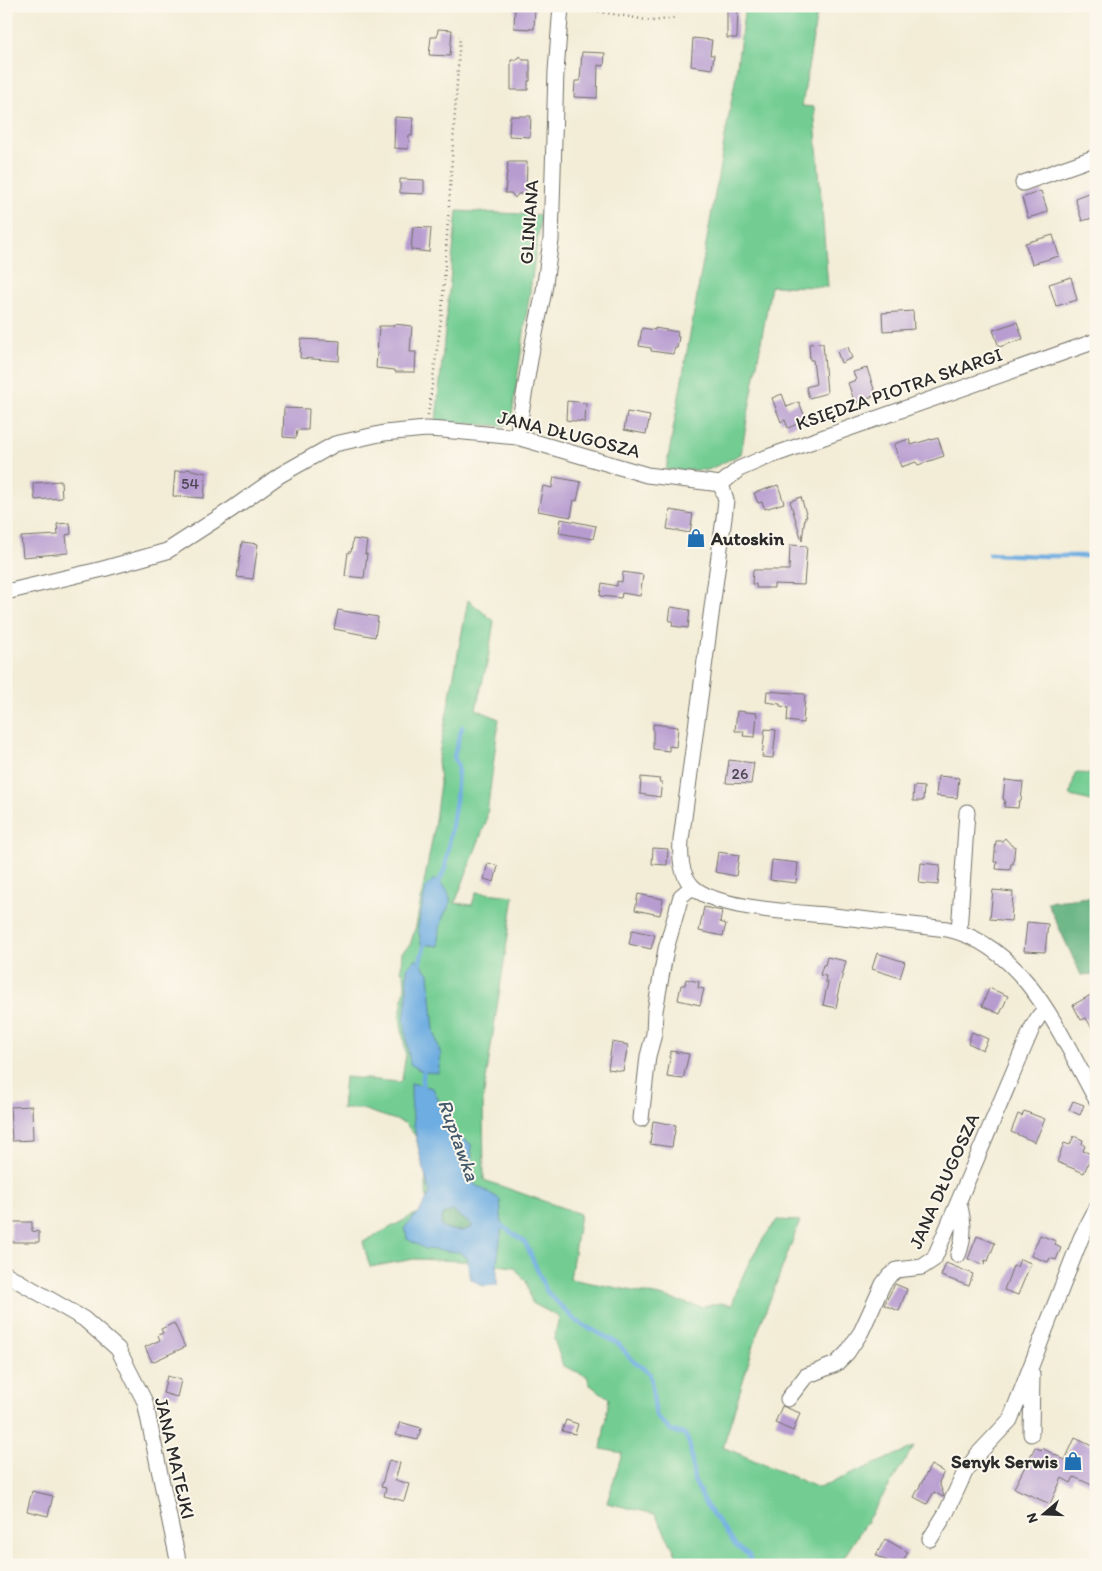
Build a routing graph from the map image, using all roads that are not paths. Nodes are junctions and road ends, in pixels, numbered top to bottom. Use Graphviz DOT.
graph roads {
  1 [pos="562,6"];
  2 [pos="1096,157"];
  3 [pos="1023,183"];
  4 [pos="1096,341"];
  5 [pos="517,438"];
  6 [pos="721,484"];
  7 [pos="6,592"];
  8 [pos="967,812"];
  9 [pos="692,887"];
  10 [pos="959,932"];
  11 [pos="1047,1011"];
  12 [pos="1096,1099"];
  13 [pos="641,1119"];
  14 [pos="958,1203"];
  15 [pos="1096,1209"];
  16 [pos="958,1255"];
  17 [pos="6,1274"];
  18 [pos="1032,1363"];
  19 [pos="788,1398"];
  20 [pos="1031,1434"];
  21 [pos="930,1540"];
  22 [pos="179,1565"];
  1 -- 5 [label="street, GLINIANA"];
  2 -- 3 [label="street"];
  4 -- 6 [label="street, KSIĘDZA PIOTRA SKARGI"];
  5 -- 6 [label="street, JANA DŁUGOSZA"];
  5 -- 7 [label="street, JANA DŁUGOSZA"];
  6 -- 9 [label="street"];
  8 -- 10 [label="street"];
  9 -- 10 [label="street"];
  9 -- 13 [label="street"];
  10 -- 11 [label="street"];
  11 -- 12 [label="street"];
  11 -- 14 [label="street, JANA DŁUGOSZA"];
  14 -- 16 [label="street"];
  14 -- 19 [label="street, JANA DŁUGOSZA"];
  15 -- 18 [label="street"];
  17 -- 22 [label="street, JANA MATEJKI"];
  18 -- 20 [label="street"];
  18 -- 21 [label="street"];
}
